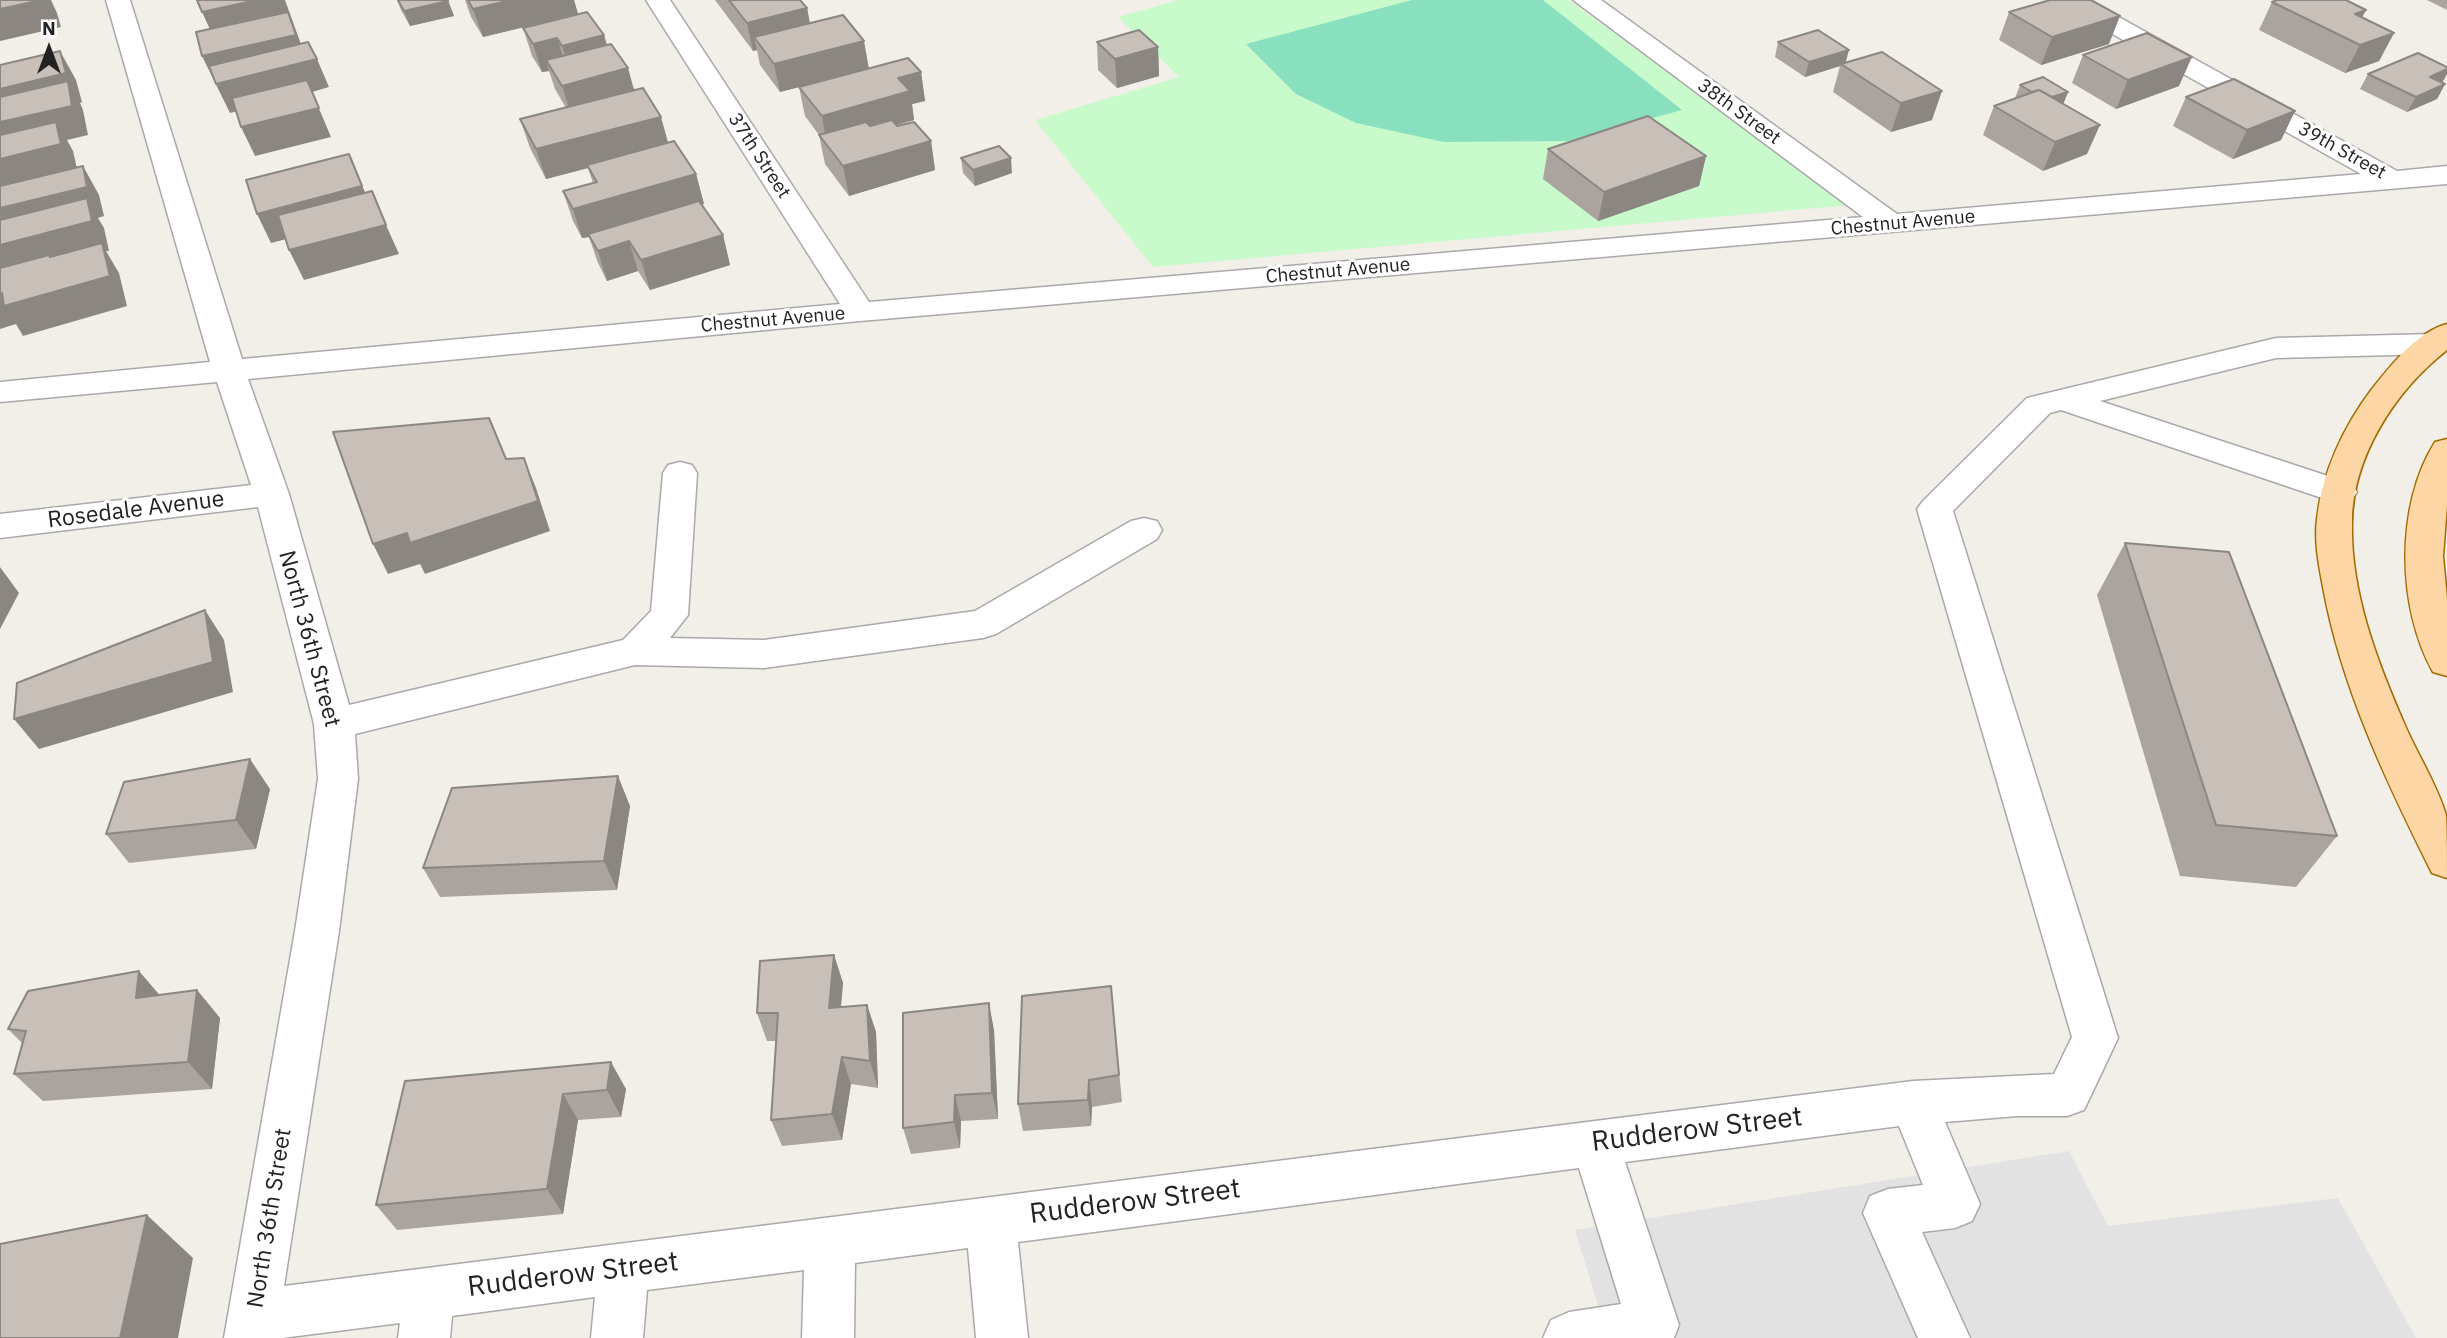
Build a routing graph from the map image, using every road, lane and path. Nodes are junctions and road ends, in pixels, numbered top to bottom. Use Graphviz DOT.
graph roads {
  1 [pos="118,0"];
  2 [pos="658,0"];
  3 [pos="1585,0"];
  4 [pos="2070,0"];
  5 [pos="2447,175"];
  6 [pos="2393,180"];
  7 [pos="1892,224"];
  8 [pos="860,312"];
  9 [pos="2440,339"];
  10 [pos="229,371"];
  11 [pos="0,392"];
  12 [pos="2064,400"];
  13 [pos="2447,450"];
  14 [pos="680,473"];
  15 [pos="2340,492"];
  16 [pos="272,494"];
  17 [pos="0,526"];
  18 [pos="1144,530"];
  19 [pos="635,651"];
  20 [pos="2447,662"];
  21 [pos="334,724"];
  22 [pos="2447,861"];
  23 [pos="1913,1103"];
  24 [pos="1595,1143"];
  25 [pos="991,1220"];
  26 [pos="830,1241"];
  27 [pos="624,1268"];
  28 [pos="427,1316"];
  29 [pos="252,1327"];
  30 [pos="1656,1332"];
  31 [pos="617,1338"];
  32 [pos="828,1338"];
  33 [pos="1002,1338"];
  34 [pos="1569,1338"];
  35 [pos="1944,1338"];
  1 -- 10 [label="street, North 36th Street"];
  2 -- 8 [label="street, 37th Street"];
  3 -- 7 [label="street, 38th Street"];
  4 -- 6 [label="street, 39th Street"];
  5 -- 6 [label="street, Chestnut Avenue"];
  6 -- 7 [label="street, Chestnut Avenue"];
  7 -- 8 [label="street, Chestnut Avenue"];
  8 -- 10 [label="street, Chestnut Avenue"];
  9 -- 12 [label="street"];
  9 -- 15 [label="main road"];
  10 -- 11 [label="street"];
  10 -- 16 [label="street, North 36th Street"];
  12 -- 15 [label="street"];
  12 -- 23 [label="street, Rudderow Street"];
  13 -- 20 [label="main road"];
  14 -- 19 [label="street"];
  15 -- 22 [label="main road"];
  16 -- 17 [label="street, Rosedale Avenue"];
  16 -- 21 [label="street, North 36th Street"];
  18 -- 19 [label="street"];
  19 -- 21 [label="street"];
  21 -- 29 [label="street, North 36th Street"];
  23 -- 24 [label="street, Rudderow Street"];
  23 -- 35 [label="street"];
  24 -- 25 [label="street, Rudderow Street"];
  24 -- 30 [label="street"];
  25 -- 26 [label="street, Rudderow Street"];
  25 -- 33 [label="street"];
  26 -- 27 [label="street, Rudderow Street"];
  26 -- 32 [label="street"];
  27 -- 28 [label="street, Rudderow Street"];
  27 -- 31 [label="street"];
  28 -- 29 [label="street, Rudderow Street"];
  30 -- 34 [label="street"];
}
